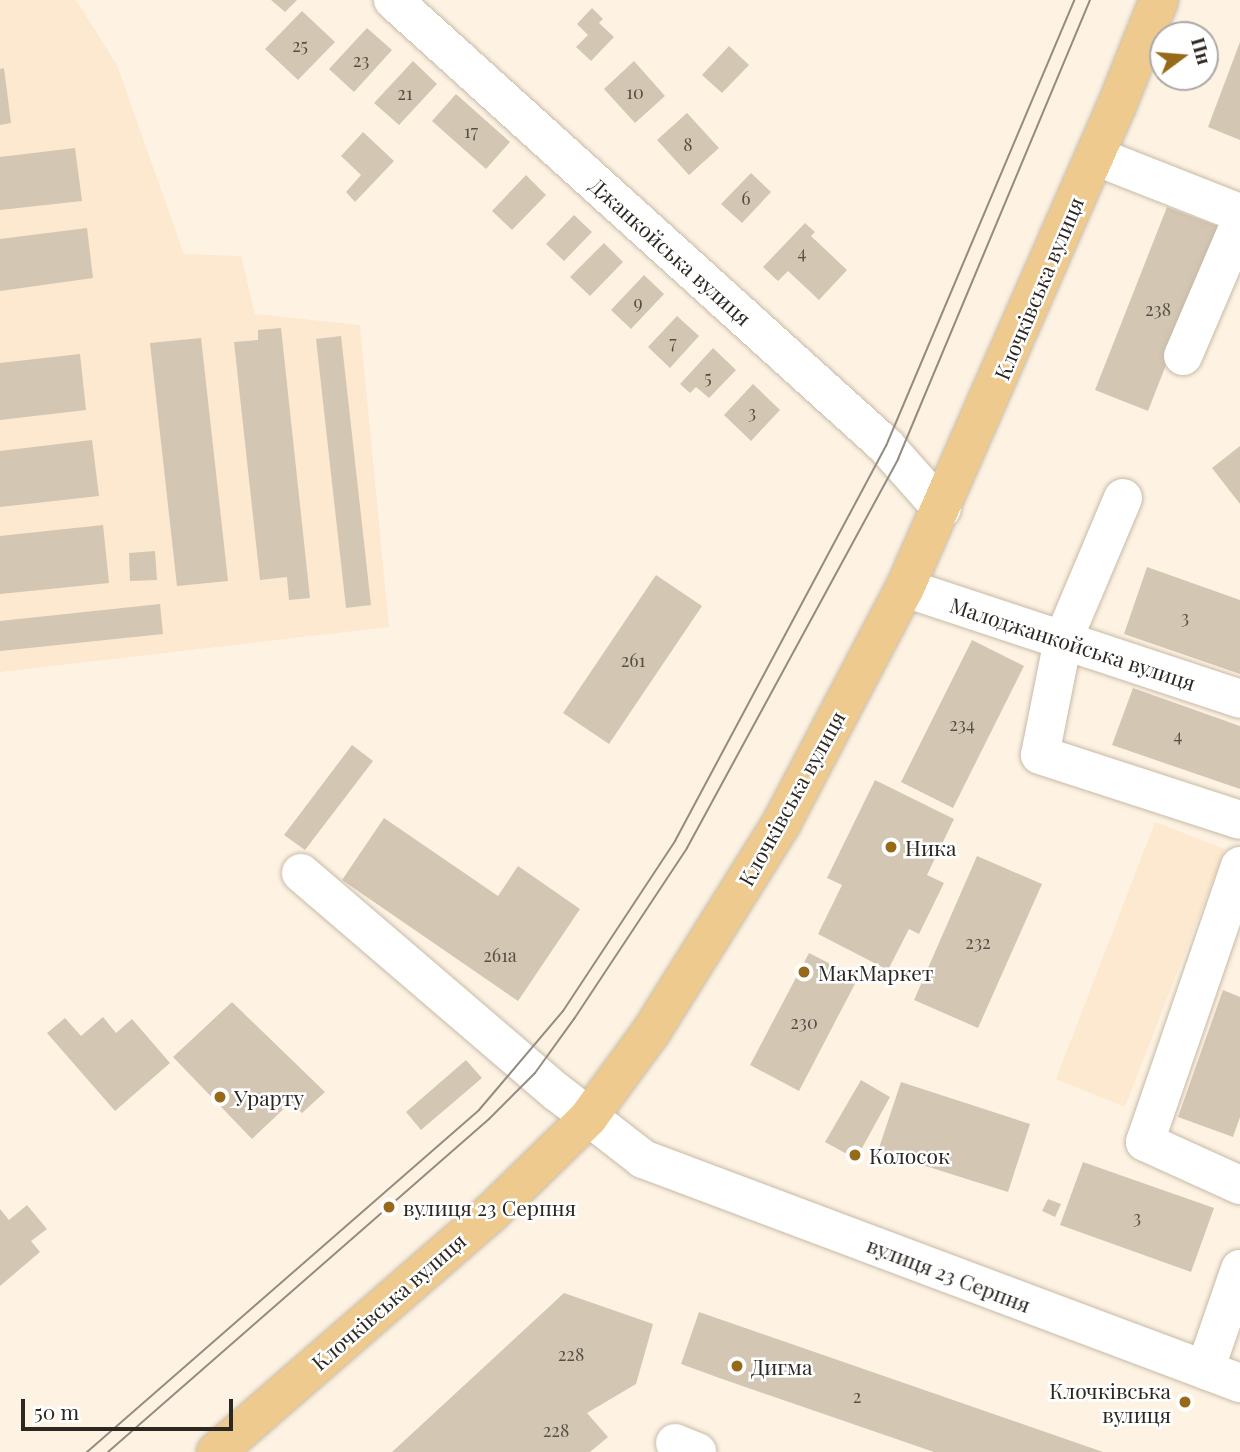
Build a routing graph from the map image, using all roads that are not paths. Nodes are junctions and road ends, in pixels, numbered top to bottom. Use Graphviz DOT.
graph roads {
  1 [pos="393,0"];
  2 [pos="1159,0"];
  3 [pos="1095,156"];
  4 [pos="1240,213"];
  5 [pos="1240,223"];
  6 [pos="1183,356"];
  7 [pos="1123,498"];
  8 [pos="942,509"];
  9 [pos="905,588"];
  10 [pos="1063,640"];
  11 [pos="1240,699"];
  12 [pos="1240,820"];
  13 [pos="1240,866"];
  14 [pos="301,873"];
  15 [pos="589,1118"];
  16 [pos="1240,1185"];
  17 [pos="1240,1269"];
  18 [pos="1205,1370"];
  19 [pos="1240,1383"];
  20 [pos="216,1452"];
  1 -- 8 [label="street, Джанкойська вулиця"];
  2 -- 3 [label="main road, Клочківська вулиця"];
  3 -- 4 [label="street"];
  3 -- 8 [label="main road, Клочківська вулиця"];
  5 -- 6 [label="street"];
  7 -- 10 [label="street"];
  8 -- 9 [label="main road, Клочківська вулиця"];
  9 -- 10 [label="street, Малоджанкойська вулиця"];
  9 -- 15 [label="main road, Клочківська вулиця"];
  10 -- 11 [label="street, Малоджанкойська вулиця"];
  10 -- 12 [label="street"];
  13 -- 16 [label="street"];
  14 -- 15 [label="street, вулиця 23 Серпня"];
  15 -- 18 [label="street, вулиця 23 Серпня"];
  15 -- 20 [label="main road, Клочківська вулиця"];
  17 -- 18 [label="street"];
  18 -- 19 [label="street, вулиця 23 Серпня"];
}
